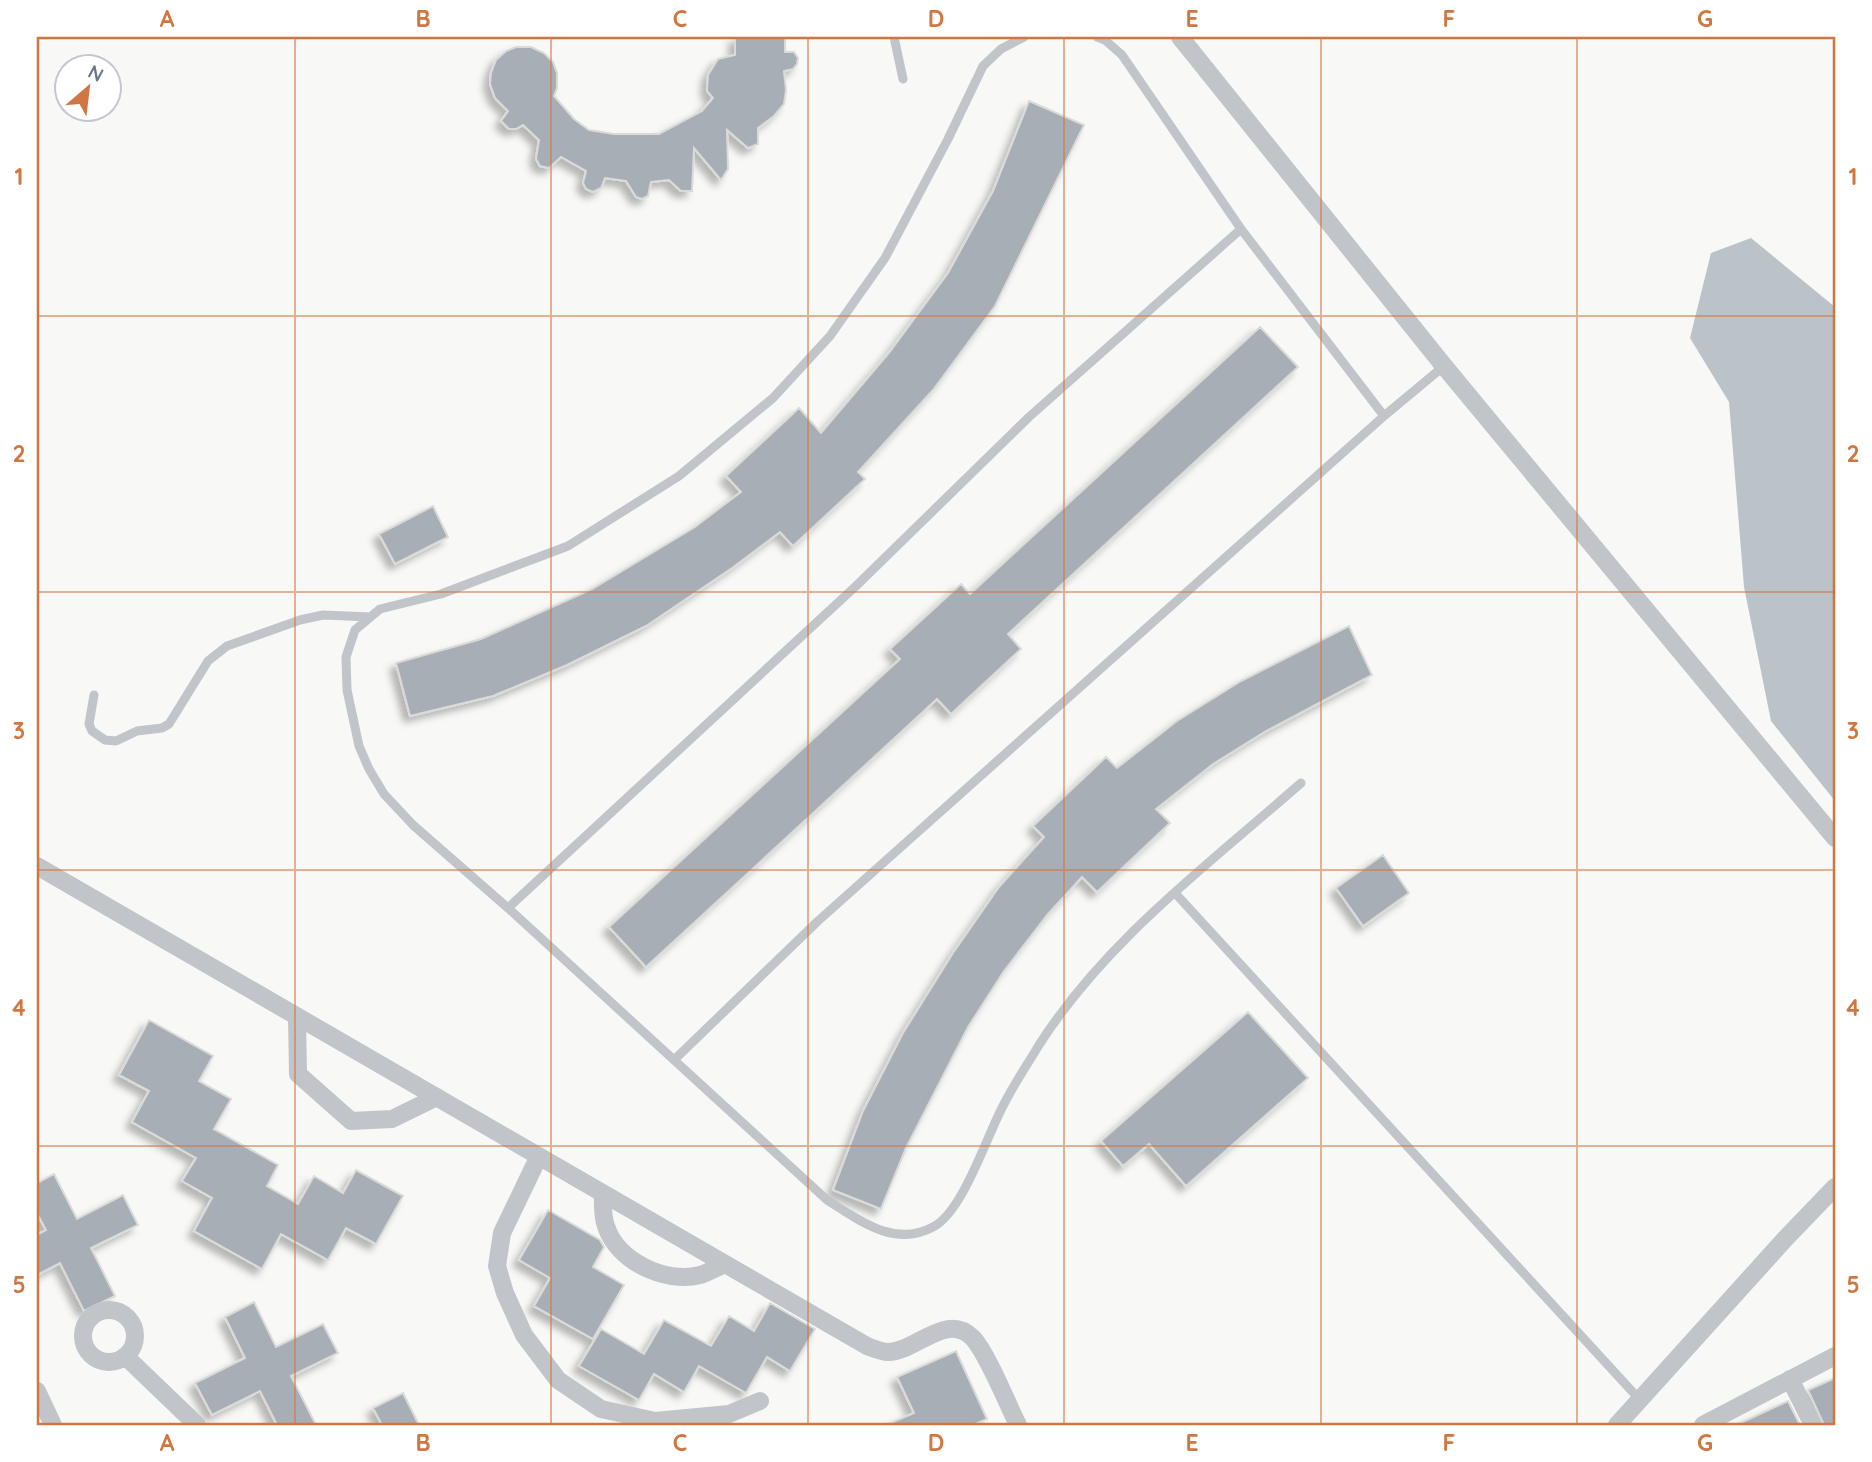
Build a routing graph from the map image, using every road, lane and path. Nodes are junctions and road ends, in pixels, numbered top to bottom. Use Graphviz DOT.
graph roads {
  1 [pos="894,37"];
  2 [pos="1024,37"];
  3 [pos="1180,37"];
  4 [pos="1102,38"];
  5 [pos="903,79"];
  6 [pos="1241,229"];
  7 [pos="1444,366"];
  8 [pos="1384,416"];
  9 [pos="370,617"];
  10 [pos="94,695"];
  11 [pos="1301,783"];
  12 [pos="1835,838"];
  13 [pos="37,866"];
  14 [pos="1175,893"];
  15 [pos="508,908"];
  16 [pos="297,1016"];
  17 [pos="674,1060"];
  18 [pos="437,1097"];
  19 [pos="539,1156"];
  20 [pos="1835,1187"];
  21 [pos="603,1193"];
  22 [pos="725,1264"];
  23 [pos="125,1356"];
  24 [pos="1835,1356"];
  25 [pos="1790,1378"];
  26 [pos="37,1391"];
  27 [pos="1640,1400"];
  28 [pos="760,1401"];
  29 [pos="53,1425"];
  30 [pos="197,1425"];
  31 [pos="1018,1425"];
  32 [pos="1617,1425"];
  33 [pos="1703,1425"];
  34 [pos="1813,1425"];
  1 -- 5 [label="lane"];
  2 -- 9 [label="lane"];
  3 -- 7 [label="street"];
  4 -- 6 [label="lane"];
  6 -- 8 [label="lane"];
  6 -- 15 [label="lane"];
  7 -- 8 [label="lane"];
  7 -- 12 [label="street"];
  8 -- 17 [label="lane"];
  9 -- 10 [label="lane"];
  9 -- 15 [label="lane"];
  11 -- 14 [label="lane"];
  13 -- 16 [label="street"];
  14 -- 17 [label="lane"];
  14 -- 27 [label="lane"];
  15 -- 17 [label="lane"];
  16 -- 18 [label="street"];
  16 -- 18 [label="street"];
  18 -- 19 [label="street"];
  19 -- 21 [label="street"];
  19 -- 28 [label="street"];
  20 -- 27 [label="street"];
  21 -- 22 [label="street"];
  21 -- 22 [label="street"];
  22 -- 31 [label="street"];
  23 -- 30 [label="street"];
  24 -- 25 [label="street"];
  25 -- 33 [label="street"];
  25 -- 34 [label="street"];
  26 -- 29 [label="street"];
  27 -- 32 [label="street"];
}
